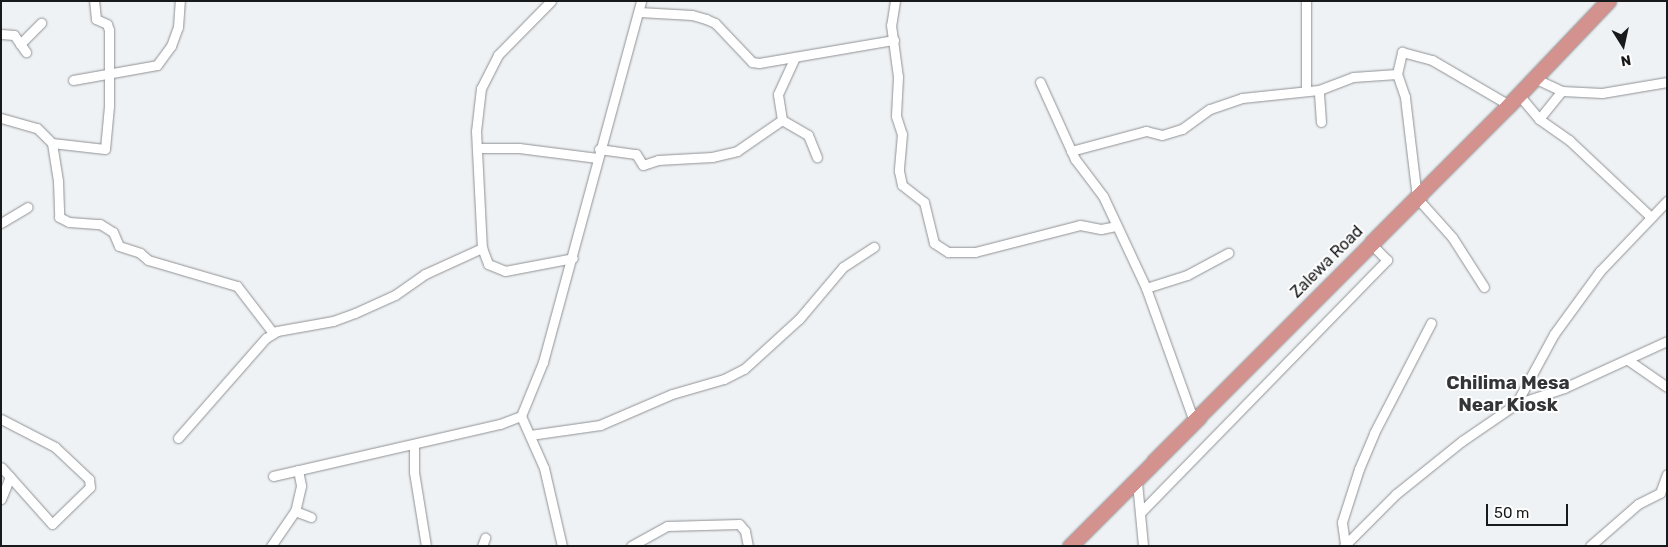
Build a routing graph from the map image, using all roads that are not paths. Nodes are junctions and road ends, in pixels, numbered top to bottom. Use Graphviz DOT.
graph roads {
  1 [pos="94,1"];
  2 [pos="180,1"];
  3 [pos="551,1"];
  4 [pos="641,1"];
  5 [pos="895,1"];
  6 [pos="1306,1"];
  7 [pos="1608,1"];
  8 [pos="639,12"];
  9 [pos="41,23"];
  10 [pos="1,34"];
  11 [pos="894,40"];
  12 [pos="20,44"];
  13 [pos="26,52"];
  14 [pos="795,57"];
  15 [pos="109,72"];
  16 [pos="1397,74"];
  17 [pos="1534,78"];
  18 [pos="73,80"];
  19 [pos="1040,82"];
  20 [pos="1667,82"];
  21 [pos="1306,90"];
  22 [pos="1319,90"];
  23 [pos="1562,91"];
  24 [pos="1514,100"];
  25 [pos="1,118"];
  26 [pos="1539,119"];
  27 [pos="782,120"];
  28 [pos="1321,122"];
  29 [pos="52,143"];
  30 [pos="477,148"];
  31 [pos="1071,151"];
  32 [pos="598,154"];
  33 [pos="817,157"];
  34 [pos="1417,198"];
  35 [pos="1667,201"];
  36 [pos="28,207"];
  37 [pos="1651,217"];
  38 [pos="1,224"];
  39 [pos="1117,226"];
  40 [pos="1370,243"];
  41 [pos="874,247"];
  42 [pos="482,248"];
  43 [pos="1228,253"];
  44 [pos="573,258"];
  45 [pos="1484,287"];
  46 [pos="1146,288"];
  47 [pos="1431,323"];
  48 [pos="273,333"];
  49 [pos="1667,341"];
  50 [pos="1628,360"];
  51 [pos="1667,387"];
  52 [pos="1516,404"];
  53 [pos="521,416"];
  54 [pos="1,420"];
  55 [pos="1194,421"];
  56 [pos="530,435"];
  57 [pos="178,438"];
  58 [pos="414,444"];
  59 [pos="1,467"];
  60 [pos="298,470"];
  61 [pos="1667,474"];
  62 [pos="273,476"];
  63 [pos="10,477"];
  64 [pos="1136,482"];
  65 [pos="1,499"];
  66 [pos="295,511"];
  67 [pos="1140,513"];
  68 [pos="311,517"];
  69 [pos="1345,545"];
  70 [pos="271,546"];
  71 [pos="426,546"];
  72 [pos="562,546"];
  73 [pos="631,546"];
  74 [pos="748,546"];
  75 [pos="1070,546"];
  76 [pos="1143,546"];
  77 [pos="1590,546"];
  1 -- 15 [label="street"];
  2 -- 15 [label="street"];
  3 -- 30 [label="street"];
  4 -- 8 [label="street"];
  5 -- 11 [label="street"];
  6 -- 21 [label="street"];
  7 -- 17 [label="highway, Zalewa Road"];
  8 -- 14 [label="street"];
  8 -- 32 [label="street"];
  9 -- 12 [label="street"];
  10 -- 12 [label="street"];
  11 -- 14 [label="street"];
  11 -- 39 [label="street"];
  12 -- 13 [label="street"];
  14 -- 27 [label="street"];
  15 -- 18 [label="street"];
  15 -- 29 [label="street"];
  16 -- 22 [label="street"];
  16 -- 24 [label="street"];
  16 -- 34 [label="street"];
  17 -- 23 [label="street"];
  17 -- 24 [label="highway, Zalewa Road"];
  19 -- 31 [label="street"];
  20 -- 23 [label="street"];
  21 -- 22 [label="street"];
  21 -- 31 [label="street"];
  22 -- 28 [label="street"];
  23 -- 26 [label="street"];
  24 -- 26 [label="street"];
  24 -- 34 [label="highway, Zalewa Road"];
  25 -- 29 [label="street"];
  26 -- 37 [label="street"];
  27 -- 32 [label="street"];
  27 -- 33 [label="street"];
  29 -- 48 [label="street"];
  30 -- 32 [label="street"];
  30 -- 42 [label="street"];
  31 -- 39 [label="street"];
  32 -- 44 [label="street"];
  34 -- 40 [label="highway, Zalewa Road"];
  34 -- 45 [label="street"];
  35 -- 37 [label="street"];
  36 -- 38 [label="street"];
  37 -- 52 [label="street"];
  39 -- 46 [label="street"];
  40 -- 55 [label="highway, Zalewa Road"];
  40 -- 67 [label="street"];
  41 -- 56 [label="street"];
  42 -- 44 [label="street"];
  42 -- 48 [label="street"];
  43 -- 46 [label="street"];
  44 -- 53 [label="street"];
  46 -- 55 [label="street"];
  47 -- 69 [label="street"];
  48 -- 57 [label="street"];
  49 -- 50 [label="street"];
  50 -- 51 [label="street"];
  50 -- 52 [label="street"];
  52 -- 69 [label="street"];
  53 -- 56 [label="street"];
  53 -- 58 [label="street"];
  54 -- 63 [label="street"];
  55 -- 64 [label="highway, Zalewa Road"];
  56 -- 72 [label="street"];
  58 -- 60 [label="street"];
  58 -- 71 [label="street"];
  59 -- 63 [label="street"];
  60 -- 62 [label="street"];
  60 -- 66 [label="street"];
  61 -- 77 [label="street"];
  63 -- 65 [label="street"];
  64 -- 67 [label="street"];
  64 -- 75 [label="highway, Zalewa Road"];
  66 -- 68 [label="street"];
  66 -- 70 [label="street"];
  67 -- 76 [label="street"];
  73 -- 74 [label="street"];
}
